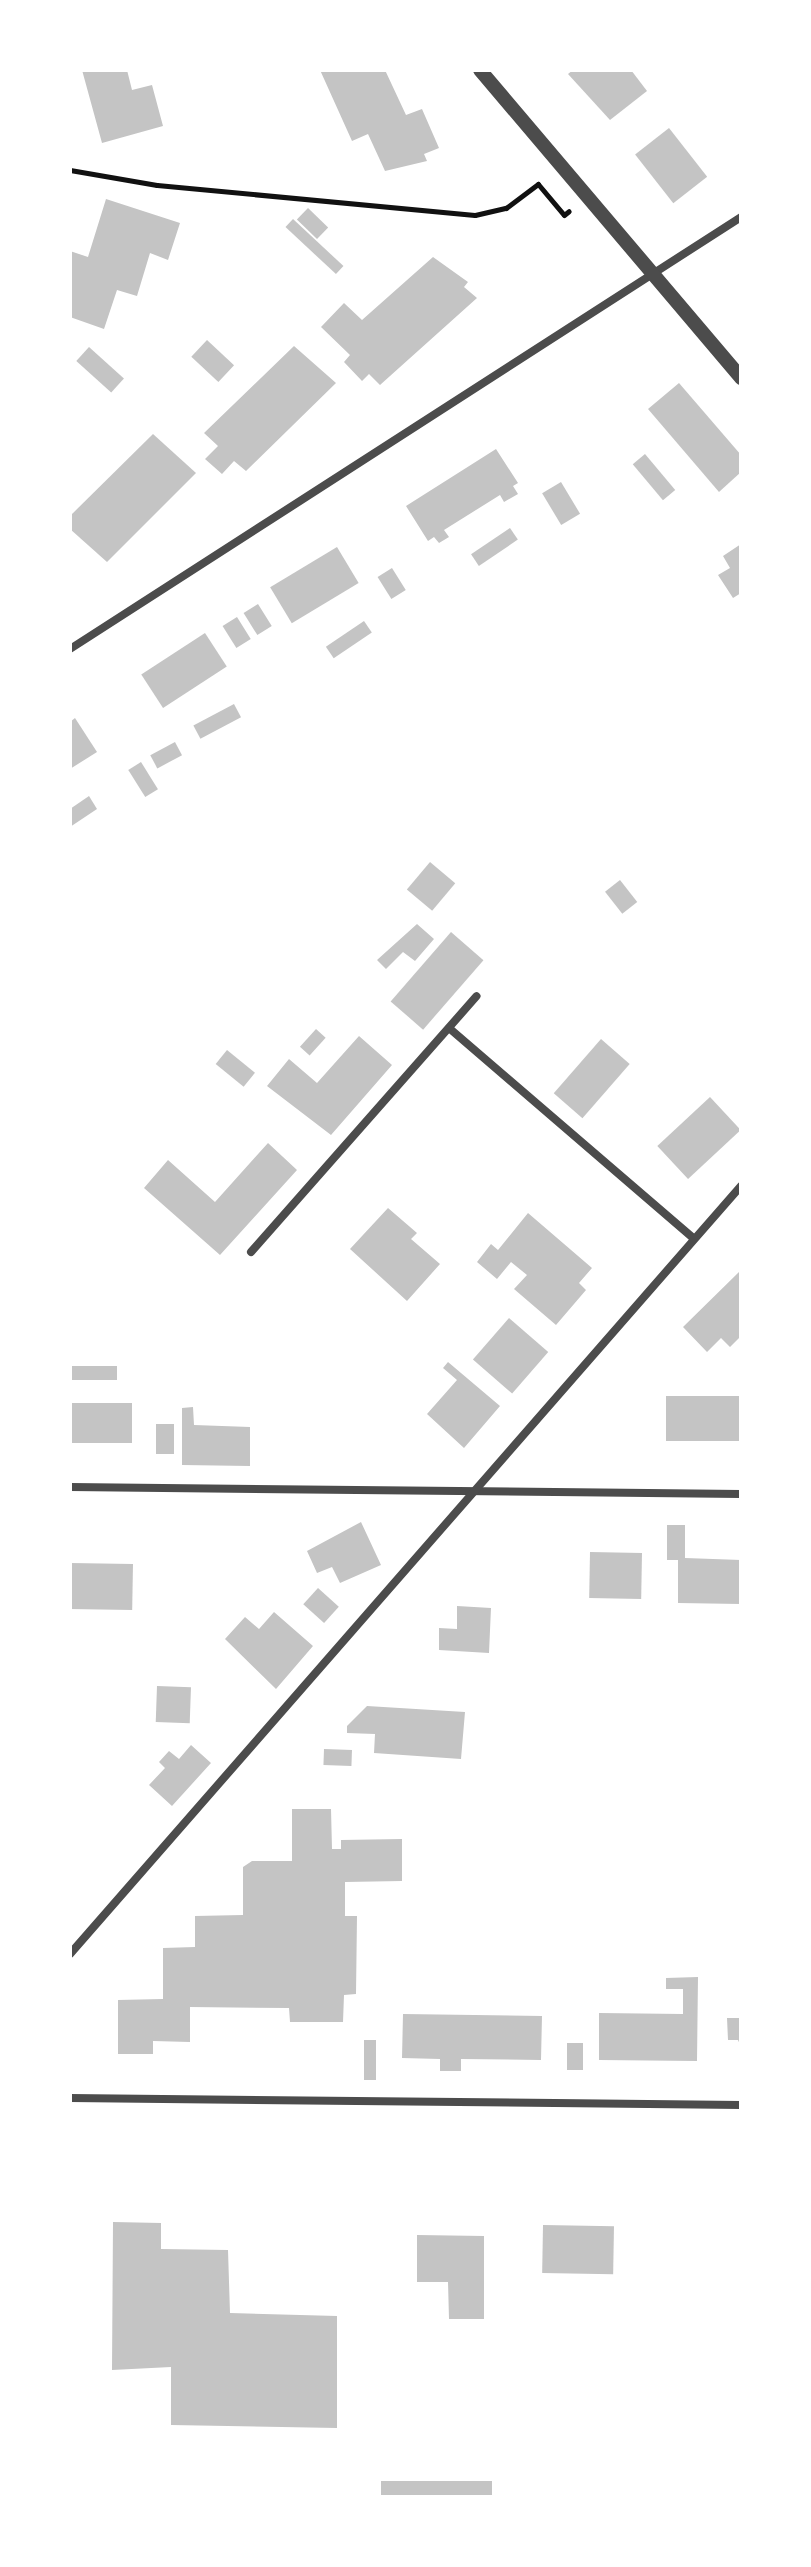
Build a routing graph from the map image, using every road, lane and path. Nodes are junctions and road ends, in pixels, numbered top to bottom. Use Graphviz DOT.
graph roads {
  1 [pos="480,70"];
  2 [pos="70,170"];
  3 [pos="568,212"];
  4 [pos="741,217"];
  5 [pos="655,277"];
  6 [pos="741,378"];
  7 [pos="70,649"];
  8 [pos="477,996"];
  9 [pos="449,1028"];
  10 [pos="741,1186"];
  11 [pos="694,1239"];
  12 [pos="251,1252"];
  13 [pos="70,1487"];
  14 [pos="477,1491"];
  15 [pos="741,1494"];
  16 [pos="70,1954"];
  17 [pos="70,2098"];
  18 [pos="741,2105"];
  1 -- 5 [label="street"];
  2 -- 3 [label="path"];
  4 -- 5 [label="street"];
  5 -- 6 [label="street"];
  5 -- 7 [label="street"];
  8 -- 9 [label="street"];
  9 -- 11 [label="street"];
  9 -- 12 [label="street"];
  10 -- 11 [label="street"];
  11 -- 14 [label="street"];
  13 -- 14 [label="street"];
  14 -- 15 [label="street"];
  14 -- 16 [label="street"];
  17 -- 18 [label="street"];
}
